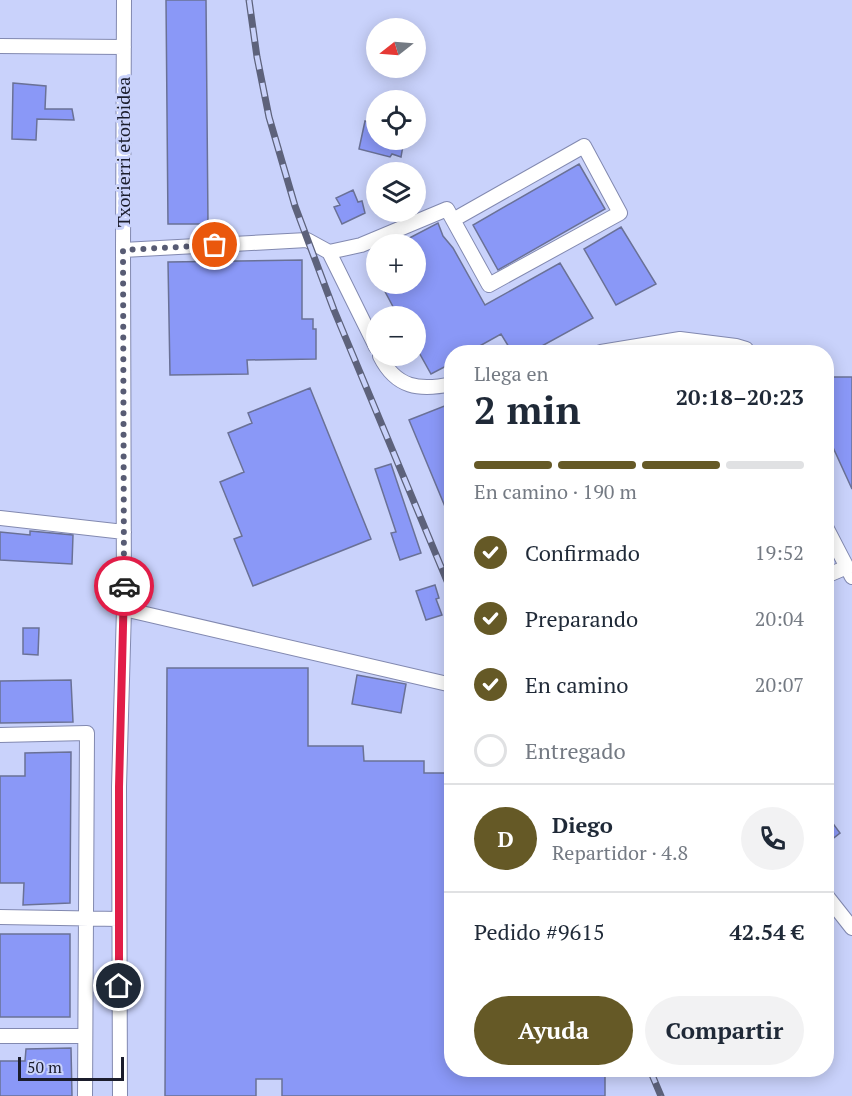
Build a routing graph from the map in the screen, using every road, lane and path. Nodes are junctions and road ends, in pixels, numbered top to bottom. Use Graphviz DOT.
graph roads {
  1 [pos="124,0"];
  2 [pos="0,46"];
  3 [pos="124,47"];
  4 [pos="453,220"];
  5 [pos="123,250"];
  6 [pos="329,252"];
  7 [pos="366,327"];
  8 [pos="644,345"];
  9 [pos="728,345"];
  10 [pos="387,366"];
  11 [pos="444,386"];
  12 [pos="0,518"];
  13 [pos="124,532"];
  14 [pos="834,542"];
  15 [pos="850,572"];
  16 [pos="834,575"];
  17 [pos="124,609"];
  18 [pos="444,683"];
  19 [pos="0,735"];
  20 [pos="834,904"];
  21 [pos="0,917"];
  22 [pos="85,919"];
  23 [pos="119,919"];
  24 [pos="852,928"];
  25 [pos="0,1036"];
  26 [pos="85,1036"];
  27 [pos="85,1096"];
  28 [pos="120,1096"];
  1 -- 3 [label="street, Txorierri etorbidea"];
  2 -- 3 [label="street"];
  3 -- 5 [label="street, Txorierri etorbidea"];
  4 -- 4 [label="street"];
  4 -- 6 [label="street"];
  5 -- 6 [label="street"];
  5 -- 13 [label="street, Txorierri etorbidea"];
  6 -- 7 [label="street"];
  8 -- 9 [label="street"];
  10 -- 11 [label="street"];
  12 -- 13 [label="street"];
  13 -- 17 [label="street, Txorierri etorbidea"];
  14 -- 15 [label="street"];
  15 -- 16 [label="street"];
  17 -- 18 [label="street"];
  17 -- 23 [label="street, Txorierri etorbidea"];
  19 -- 22 [label="street"];
  20 -- 24 [label="street"];
  21 -- 22 [label="street"];
  22 -- 23 [label="street"];
  22 -- 26 [label="street"];
  23 -- 28 [label="street, Txorierri etorbidea"];
  25 -- 26 [label="street"];
  26 -- 27 [label="street"];
}
